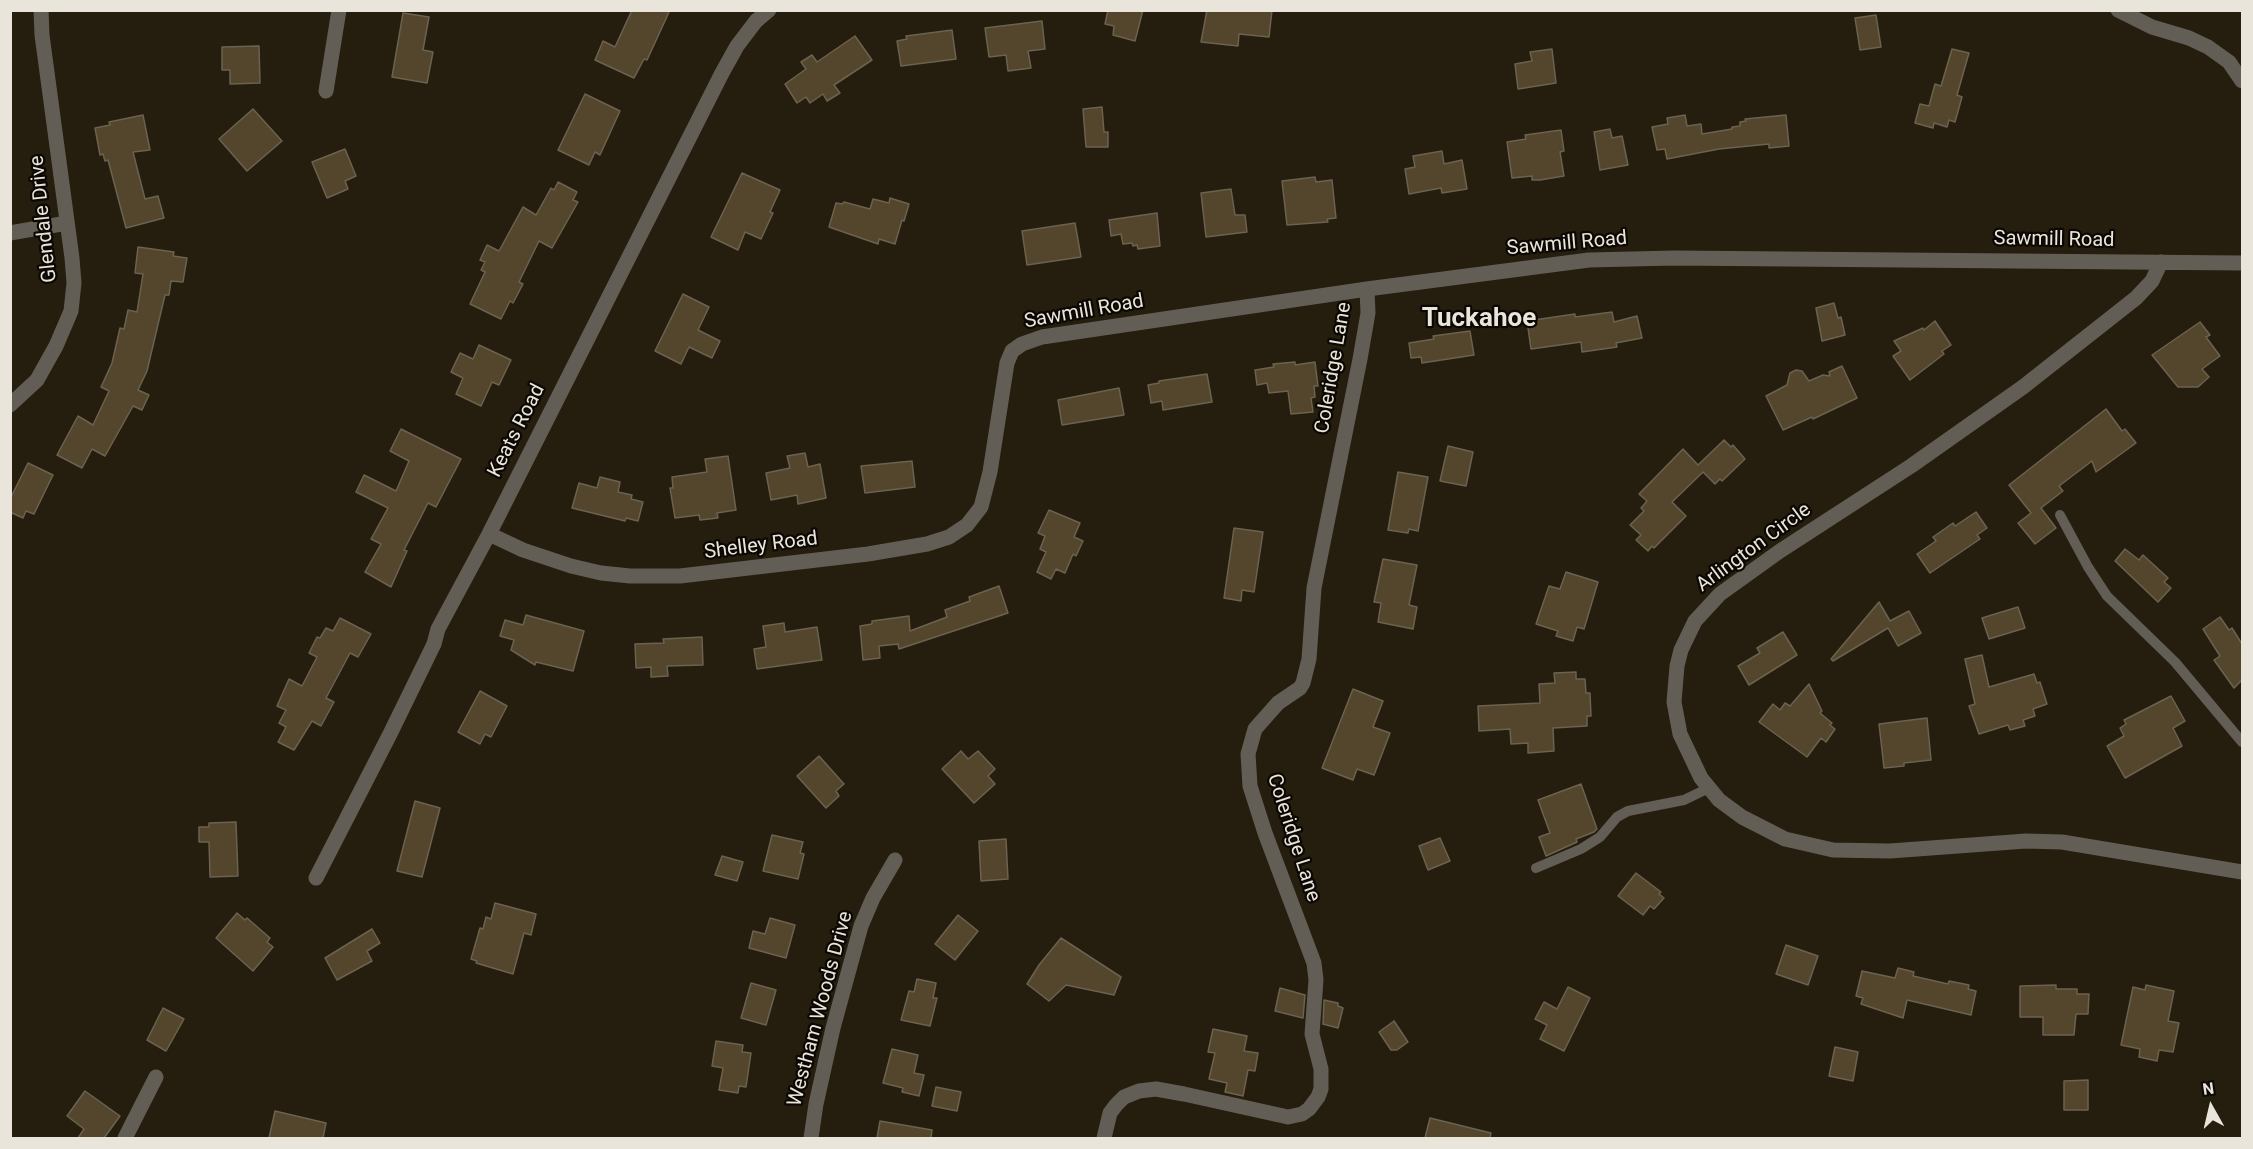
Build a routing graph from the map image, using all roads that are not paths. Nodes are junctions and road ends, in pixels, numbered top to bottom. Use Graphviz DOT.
graph roads {
  1 [pos="41,10"];
  2 [pos="339,10"];
  3 [pos="769,10"];
  4 [pos="2118,10"];
  5 [pos="2242,81"];
  6 [pos="326,91"];
  7 [pos="67,223"];
  8 [pos="10,233"];
  9 [pos="2161,262"];
  10 [pos="2242,263"];
  11 [pos="1367,289"];
  12 [pos="10,405"];
  13 [pos="993,458"];
  14 [pos="2060,515"];
  15 [pos="489,534"];
  16 [pos="2242,742"];
  17 [pos="1709,788"];
  18 [pos="895,860"];
  19 [pos="1536,868"];
  20 [pos="2242,873"];
  21 [pos="316,878"];
  22 [pos="156,1077"];
  23 [pos="125,1138"];
  24 [pos="811,1138"];
  25 [pos="1104,1138"];
  1 -- 7 [label="street, Glendale Drive"];
  2 -- 6 [label="street"];
  3 -- 15 [label="street, Keats Road"];
  4 -- 5 [label="street"];
  7 -- 8 [label="street"];
  7 -- 12 [label="street, Glendale Drive"];
  9 -- 10 [label="street, Sawmill Road"];
  9 -- 11 [label="street, Sawmill Road"];
  9 -- 17 [label="street, Arlington Circle"];
  11 -- 13 [label="street, Sawmill Road"];
  11 -- 25 [label="street, Coleridge Lane"];
  13 -- 15 [label="street, Shelley Road"];
  14 -- 16 [label="lane"];
  15 -- 21 [label="street, Keats Road"];
  17 -- 19 [label="lane"];
  17 -- 20 [label="street, Arlington Circle"];
  18 -- 24 [label="street, Westham Woods Drive"];
  22 -- 23 [label="street"];
}
